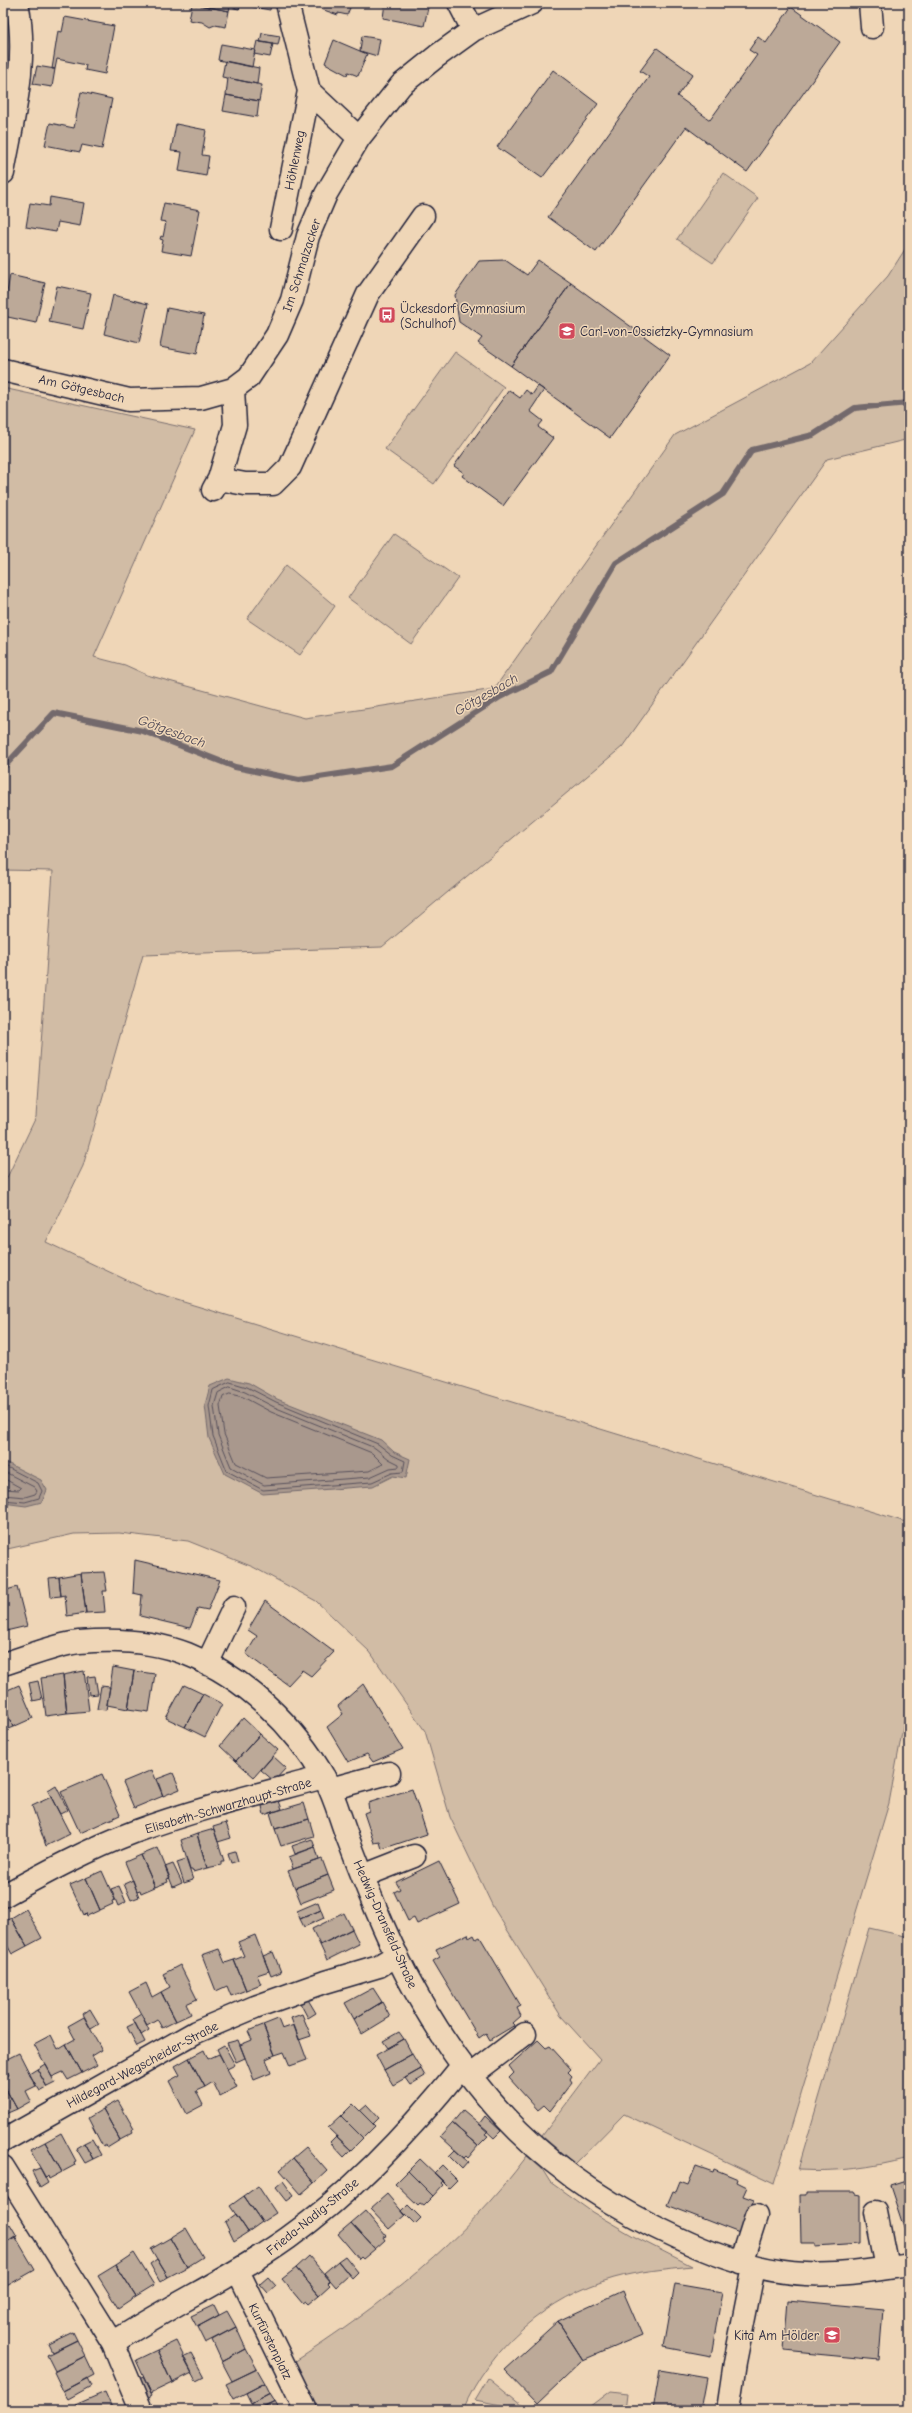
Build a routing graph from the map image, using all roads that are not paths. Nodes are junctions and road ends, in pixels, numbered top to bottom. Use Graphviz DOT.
graph roads {
  1 [pos="17,3"];
  2 [pos="287,3"];
  3 [pos="459,3"];
  4 [pos="532,3"];
  5 [pos="870,3"];
  6 [pos="872,27"];
  7 [pos="472,30"];
  8 [pos="308,91"];
  9 [pos="359,138"];
  10 [pos="3,173"];
  11 [pos="423,216"];
  12 [pos="280,229"];
  13 [pos="3,370"];
  14 [pos="233,389"];
  15 [pos="234,1607"];
  16 [pos="3,1664"];
  17 [pos="207,1664"];
  18 [pos="389,1773"];
  19 [pos="327,1783"];
  20 [pos="414,1856"];
  21 [pos="363,1876"];
  22 [pos="3,1896"];
  23 [pos="397,1955"];
  24 [pos="525,2034"];
  25 [pos="466,2071"];
  26 [pos="3,2141"];
  27 [pos="3,2167"];
  28 [pos="876,2212"];
  29 [pos="756,2216"];
  30 [pos="748,2265"];
  31 [pos="909,2265"];
  32 [pos="887,2268"];
  33 [pos="238,2271"];
  34 [pos="113,2343"];
  35 [pos="140,2410"];
  36 [pos="306,2410"];
  37 [pos="728,2410"];
  1 -- 10 [label="street"];
  2 -- 8 [label="street, Höhlenweg"];
  3 -- 7 [label="street"];
  4 -- 7 [label="street, Im Schmalzacker"];
  5 -- 6 [label="street"];
  7 -- 9 [label="street, Im Schmalzacker"];
  8 -- 9 [label="street"];
  8 -- 12 [label="street, Höhlenweg"];
  9 -- 14 [label="street, Im Schmalzacker"];
  11 -- 14 [label="street"];
  13 -- 14 [label="street, Am Götgesbach"];
  15 -- 17 [label="street"];
  16 -- 17 [label="street, Hedwig-Dransfeld-Straße"];
  17 -- 19 [label="street, Hedwig-Dransfeld-Straße"];
  18 -- 19 [label="street, Elisabeth-Schwarzhaupt-Straße"];
  19 -- 21 [label="street, Hedwig-Dransfeld-Straße"];
  19 -- 22 [label="street, Elisabeth-Schwarzhaupt-Straße"];
  20 -- 21 [label="street"];
  21 -- 23 [label="street, Hedwig-Dransfeld-Straße"];
  23 -- 25 [label="street, Hedwig-Dransfeld-Straße"];
  23 -- 26 [label="street, Hildegard-Wegscheider-Straße"];
  24 -- 25 [label="street, Frieda-Nadig-Straße"];
  25 -- 30 [label="street, Hedwig-Dransfeld-Straße"];
  25 -- 33 [label="street, Frieda-Nadig-Straße"];
  27 -- 34 [label="street"];
  28 -- 32 [label="street"];
  29 -- 30 [label="street"];
  30 -- 32 [label="street, Hedwig-Dransfeld-Straße"];
  30 -- 37 [label="street"];
  31 -- 32 [label="street, Hedwig-Dransfeld-Straße"];
  33 -- 34 [label="street, Frieda-Nadig-Straße"];
  33 -- 36 [label="street, Kurfürstenplatz"];
  34 -- 35 [label="street"];
}
